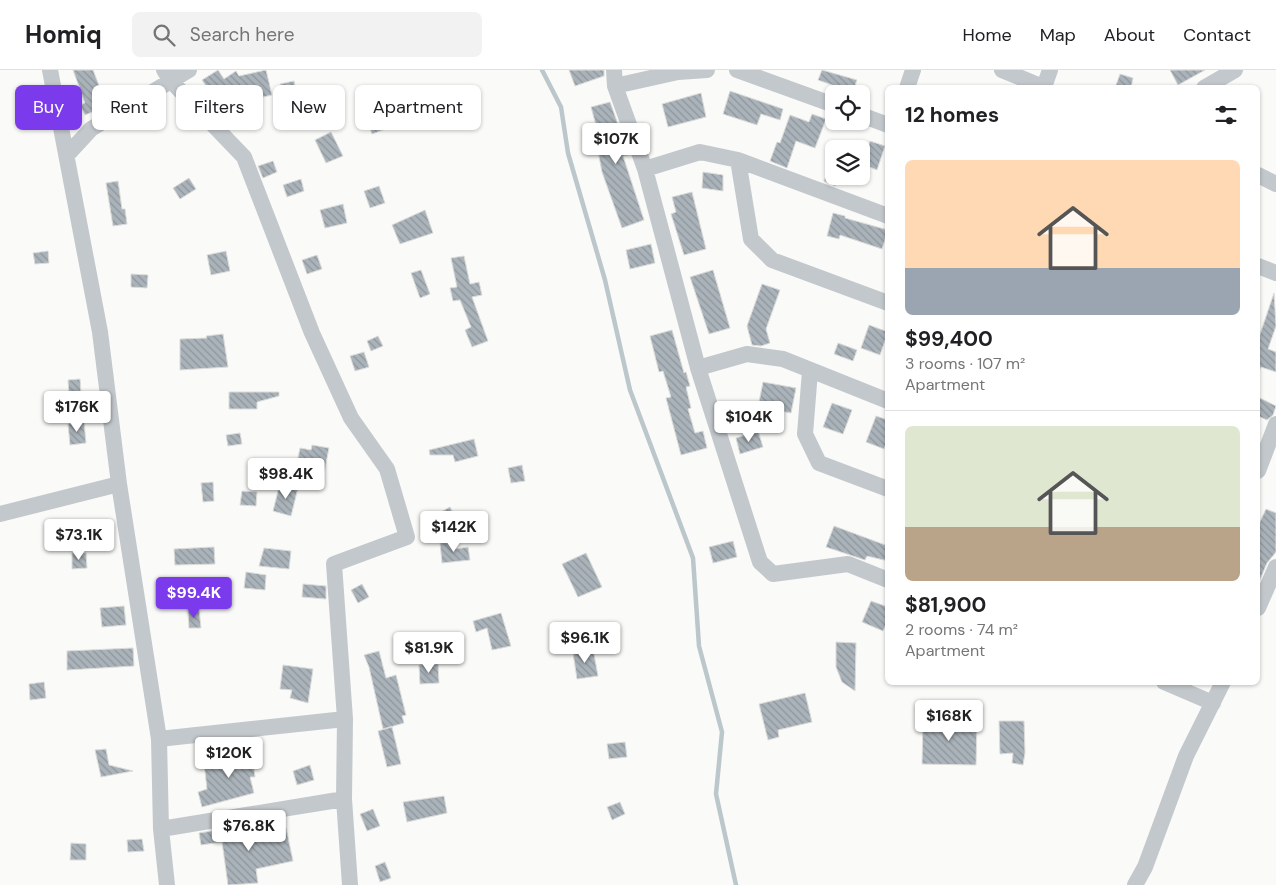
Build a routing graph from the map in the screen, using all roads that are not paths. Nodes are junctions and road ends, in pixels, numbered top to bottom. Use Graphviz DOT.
graph roads {
  1 [pos="50,70"];
  2 [pos="189,70"];
  3 [pos="707,70"];
  4 [pos="737,70"];
  5 [pos="913,70"];
  6 [pos="1002,70"];
  7 [pos="1050,70"];
  8 [pos="1235,70"];
  9 [pos="167,75"];
  10 [pos="614,78"];
  11 [pos="907,85"];
  12 [pos="1039,85"];
  13 [pos="1045,85"];
  14 [pos="1209,85"];
  15 [pos="825,102"];
  16 [pos="870,118"];
  17 [pos="885,124"];
  18 [pos="67,155"];
  19 [pos="738,160"];
  20 [pos="644,169"];
  21 [pos="1260,176"];
  22 [pos="1276,184"];
  23 [pos="885,215"];
  24 [pos="1260,267"];
  25 [pos="1276,273"];
  26 [pos="885,302"];
  27 [pos="698,368"];
  28 [pos="810,371"];
  29 [pos="885,400"];
  30 [pos="1276,424"];
  31 [pos="1261,450"];
  32 [pos="119,484"];
  33 [pos="885,488"];
  34 [pos="0,514"];
  35 [pos="1276,567"];
  36 [pos="885,579"];
  37 [pos="1260,603"];
  38 [pos="1173,685"];
  39 [pos="1222,685"];
  40 [pos="1213,703"];
  41 [pos="345,719"];
  42 [pos="159,739"];
  43 [pos="344,799"];
  44 [pos="162,829"];
  45 [pos="167,885"];
  46 [pos="350,885"];
  47 [pos="1135,885"];
  1 -- 18 [label="street"];
  2 -- 9 [label="street"];
  3 -- 10 [label="street"];
  4 -- 15 [label="street"];
  5 -- 11 [label="street"];
  6 -- 12 [label="street"];
  7 -- 13 [label="street"];
  8 -- 14 [label="street"];
  9 -- 18 [label="street"];
  9 -- 41 [label="street"];
  10 -- 20 [label="street"];
  16 -- 17 [label="street"];
  18 -- 32 [label="street"];
  19 -- 20 [label="street"];
  19 -- 23 [label="street"];
  19 -- 26 [label="street"];
  20 -- 27 [label="street"];
  21 -- 22 [label="street"];
  24 -- 25 [label="street"];
  27 -- 28 [label="street"];
  27 -- 36 [label="street"];
  28 -- 29 [label="street"];
  28 -- 33 [label="street"];
  30 -- 31 [label="street"];
  32 -- 34 [label="street"];
  32 -- 42 [label="street"];
  35 -- 37 [label="street"];
  38 -- 40 [label="street"];
  39 -- 40 [label="street"];
  40 -- 47 [label="street"];
  41 -- 42 [label="street"];
  41 -- 43 [label="street"];
  42 -- 44 [label="street"];
  43 -- 44 [label="street"];
  43 -- 46 [label="street"];
  44 -- 45 [label="street"];
}
